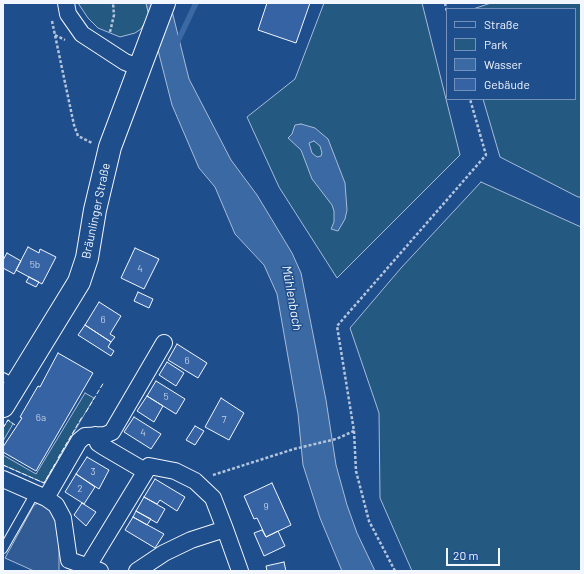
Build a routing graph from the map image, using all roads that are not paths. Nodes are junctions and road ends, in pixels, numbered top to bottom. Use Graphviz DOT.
graph roads {
  1 [pos="66,3"];
  2 [pos="164,3"];
  3 [pos="138,67"];
  4 [pos="164,343"];
  5 [pos="10,381"];
  6 [pos="3,406"];
  7 [pos="95,435"];
  8 [pos="145,471"];
  9 [pos="3,479"];
  10 [pos="40,496"];
  11 [pos="225,530"];
  12 [pos="3,549"];
  13 [pos="68,565"];
  14 [pos="94,569"];
  15 [pos="137,571"];
  16 [pos="240,571"];
  1 -- 3 [label="street"];
  2 -- 3 [label="main road, Bräunlinger Straße"];
  3 -- 5 [label="main road, Bräunlinger Straße"];
  4 -- 7 [label="street"];
  5 -- 6 [label="main road, Bräunlinger Straße"];
  7 -- 8 [label="street"];
  7 -- 10 [label="street"];
  8 -- 11 [label="street"];
  8 -- 14 [label="street"];
  9 -- 10 [label="street"];
  10 -- 12 [label="lane"];
  10 -- 13 [label="street"];
  11 -- 15 [label="street"];
  11 -- 16 [label="street"];
  13 -- 14 [label="street"];
}
